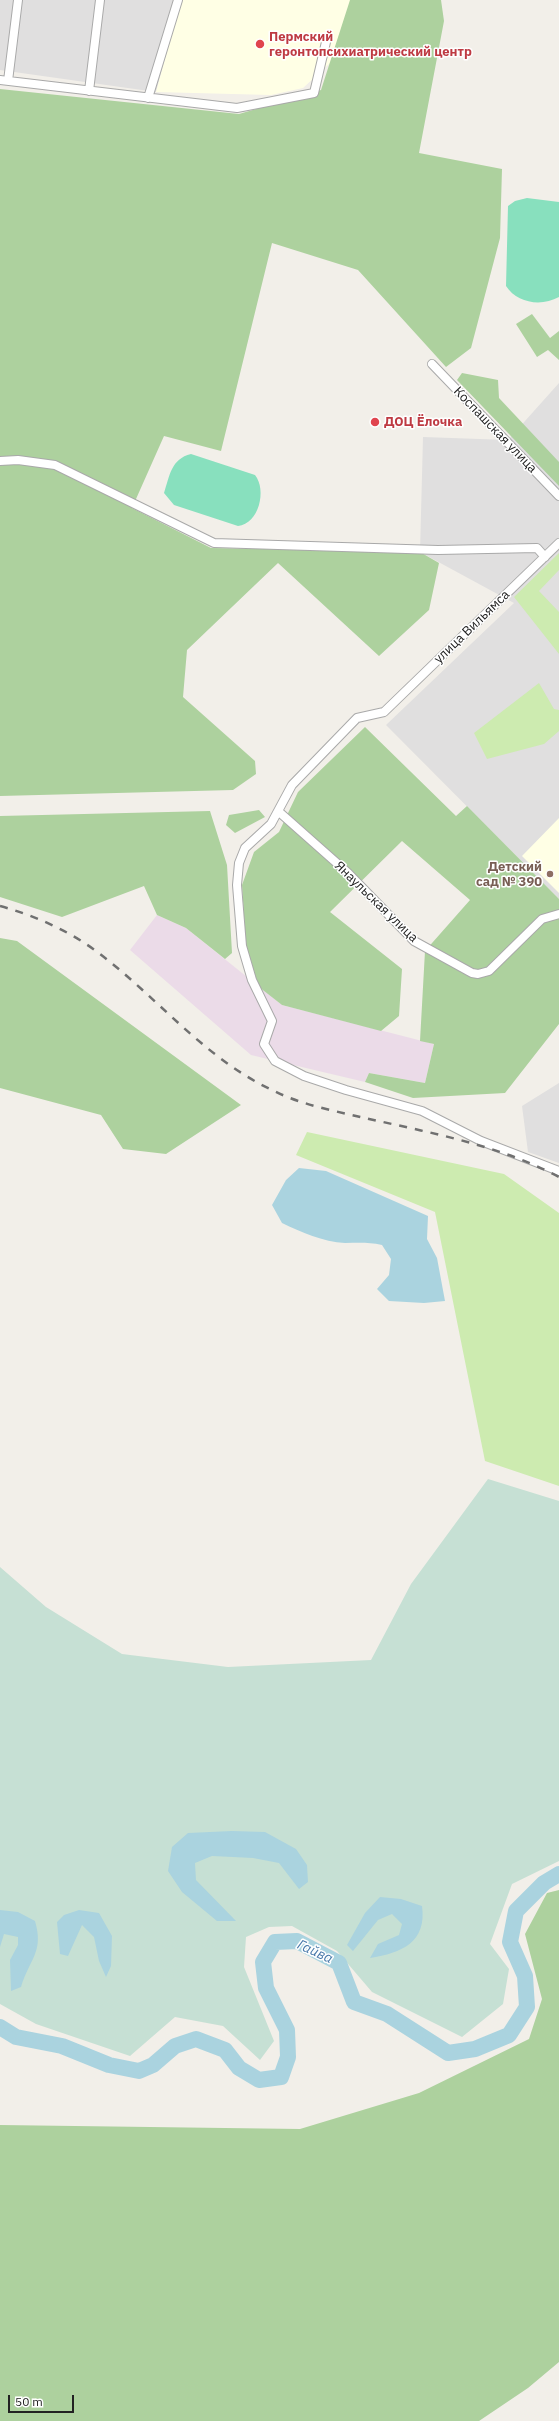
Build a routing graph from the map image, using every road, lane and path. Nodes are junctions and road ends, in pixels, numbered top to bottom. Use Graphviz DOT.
graph roads {
  1 [pos="18,0"];
  2 [pos="100,0"];
  3 [pos="178,0"];
  4 [pos="326,42"];
  5 [pos="4,81"];
  6 [pos="89,91"];
  7 [pos="148,98"];
  8 [pos="432,364"];
  9 [pos="0,461"];
  10 [pos="559,496"];
  11 [pos="559,542"];
  12 [pos="544,556"];
  13 [pos="278,811"];
  14 [pos="559,914"];
  15 [pos="559,1171"];
  1 -- 5 [label="street"];
  2 -- 6 [label="street"];
  3 -- 7 [label="street"];
  4 -- 7 [label="street"];
  5 -- 6 [label="street"];
  6 -- 7 [label="street"];
  8 -- 10 [label="street, Коспашская улица"];
  9 -- 12 [label="street"];
  11 -- 12 [label="street, улица Вильямса"];
  12 -- 13 [label="street, улица Вильямса"];
  13 -- 14 [label="street, Янаульская улица"];
  13 -- 15 [label="street"];
}
